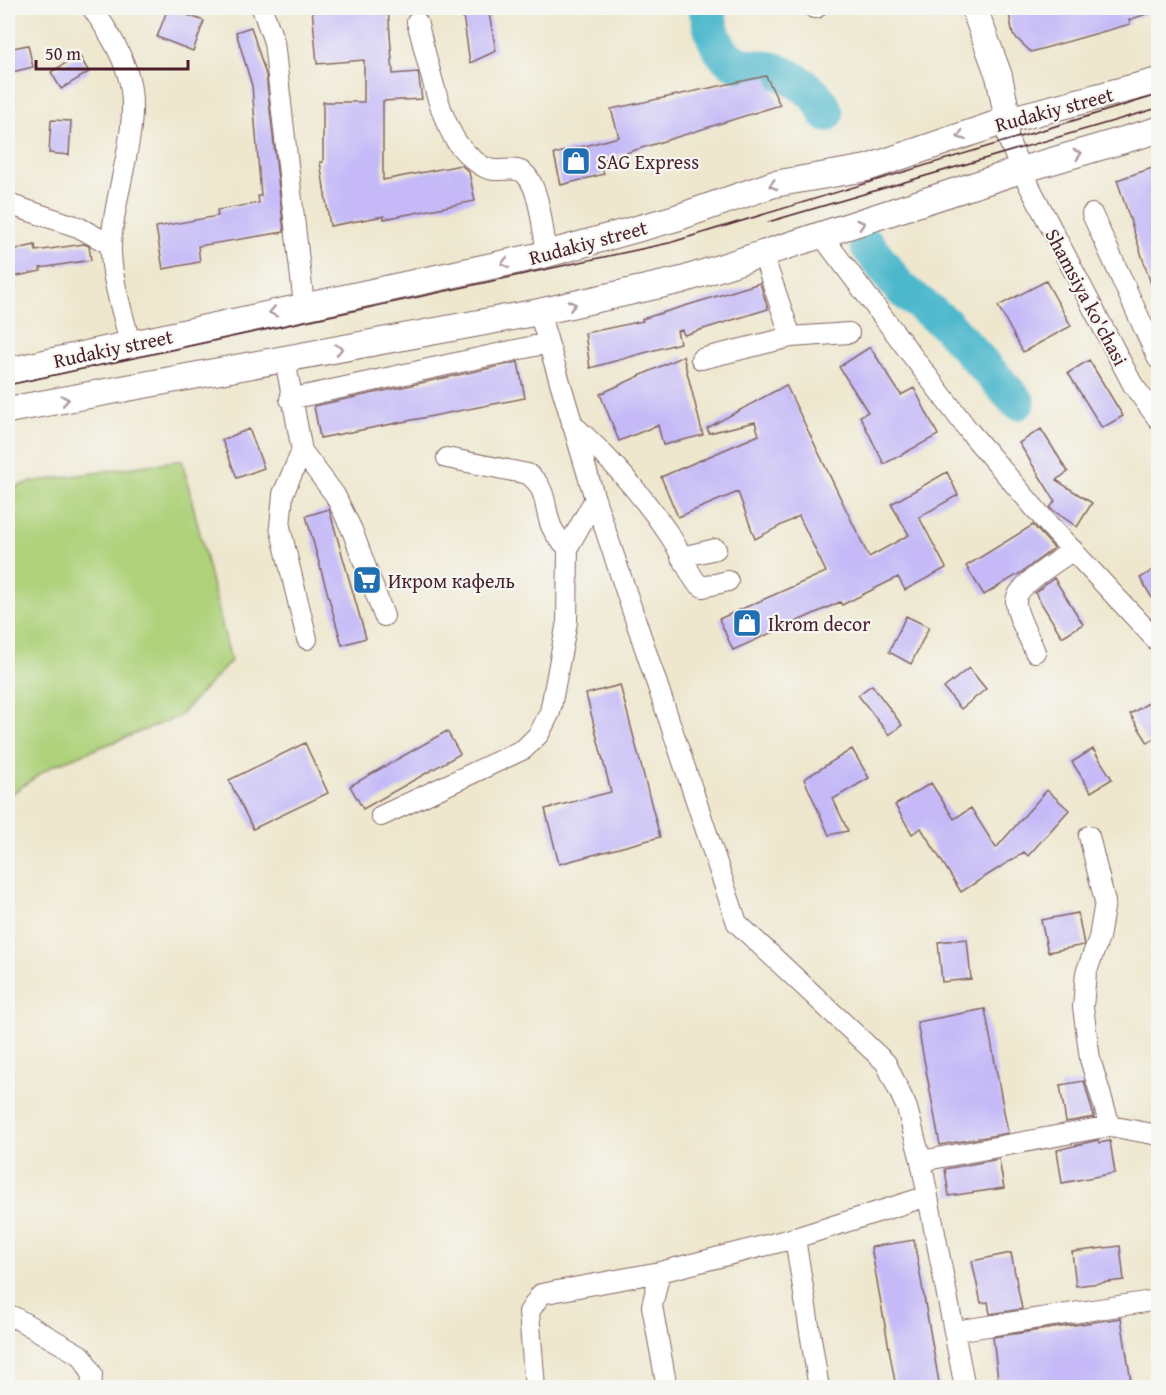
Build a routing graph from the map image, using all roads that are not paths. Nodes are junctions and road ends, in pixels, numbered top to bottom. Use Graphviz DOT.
graph roads {
  1 [pos="92,8"];
  2 [pos="262,8"];
  3 [pos="974,8"];
  4 [pos="417,22"];
  5 [pos="1158,81"];
  6 [pos="1008,120"];
  7 [pos="1158,130"];
  8 [pos="1021,170"];
  9 [pos="8,204"];
  10 [pos="1092,214"];
  11 [pos="822,236"];
  12 [pos="111,245"];
  13 [pos="547,254"];
  14 [pos="763,255"];
  15 [pos="304,305"];
  16 [pos="539,312"];
  17 [pos="849,333"];
  18 [pos="791,337"];
  19 [pos="548,343"];
  20 [pos="130,344"];
  21 [pos="285,359"];
  22 [pos="701,359"];
  23 [pos="1158,359"];
  24 [pos="8,371"];
  25 [pos="290,399"];
  26 [pos="8,410"];
  27 [pos="1157,415"];
  28 [pos="572,424"];
  29 [pos="302,451"];
  30 [pos="447,458"];
  31 [pos="595,499"];
  32 [pos="568,547"];
  33 [pos="716,549"];
  34 [pos="1073,550"];
  35 [pos="681,556"];
  36 [pos="728,580"];
  37 [pos="384,616"];
  38 [pos="307,639"];
  39 [pos="1158,642"];
  40 [pos="1035,652"];
  41 [pos="381,816"];
  42 [pos="1089,836"];
  43 [pos="1110,1126"];
  44 [pos="1158,1136"];
  45 [pos="921,1161"];
  46 [pos="928,1196"];
  47 [pos="795,1238"];
  48 [pos="660,1272"];
  49 [pos="1158,1300"];
  50 [pos="8,1319"];
  51 [pos="955,1331"];
  52 [pos="91,1388"];
  53 [pos="535,1388"];
  54 [pos="667,1388"];
  55 [pos="819,1388"];
  56 [pos="965,1388"];
  1 -- 12 [label="street"];
  2 -- 15 [label="street"];
  3 -- 6 [label="main road"];
  4 -- 13 [label="street"];
  5 -- 6 [label="main road, Rudakiy street"];
  6 -- 8 [label="street, Shamsiya ko'chasi"];
  6 -- 13 [label="main road, Rudakiy street, one-way"];
  8 -- 7 [label="main road, Rudakiy street, one-way"];
  11 -- 8 [label="main road, Rudakiy street, one-way"];
  8 -- 27 [label="street, Shamsiya ko'chasi"];
  9 -- 12 [label="street"];
  10 -- 23 [label="street"];
  11 -- 14 [label="main road, Rudakiy street"];
  11 -- 34 [label="street"];
  12 -- 20 [label="street"];
  13 -- 15 [label="main road, Rudakiy street, one-way"];
  16 -- 14 [label="main road, Rudakiy street, one-way"];
  14 -- 18 [label="street"];
  15 -- 20 [label="main road, Rudakiy street, one-way"];
  16 -- 19 [label="street"];
  21 -- 16 [label="main road, Rudakiy street, one-way"];
  17 -- 18 [label="street"];
  18 -- 22 [label="street"];
  19 -- 25 [label="street"];
  19 -- 28 [label="street"];
  20 -- 24 [label="main road, Rudakiy street"];
  21 -- 25 [label="street"];
  26 -- 21 [label="main road, Rudakiy street, one-way"];
  25 -- 29 [label="street"];
  28 -- 31 [label="street"];
  28 -- 35 [label="street"];
  29 -- 37 [label="street"];
  29 -- 38 [label="street"];
  30 -- 32 [label="street"];
  31 -- 32 [label="street"];
  31 -- 45 [label="street"];
  32 -- 41 [label="street"];
  33 -- 35 [label="street"];
  34 -- 39 [label="street"];
  34 -- 40 [label="street"];
  35 -- 36 [label="street"];
  42 -- 43 [label="street"];
  43 -- 44 [label="street"];
  43 -- 45 [label="street"];
  45 -- 46 [label="street"];
  46 -- 47 [label="street"];
  46 -- 51 [label="street"];
  47 -- 48 [label="street"];
  47 -- 55 [label="street"];
  48 -- 53 [label="street"];
  48 -- 54 [label="street"];
  49 -- 51 [label="street"];
  50 -- 52 [label="street"];
  51 -- 56 [label="street"];
}
